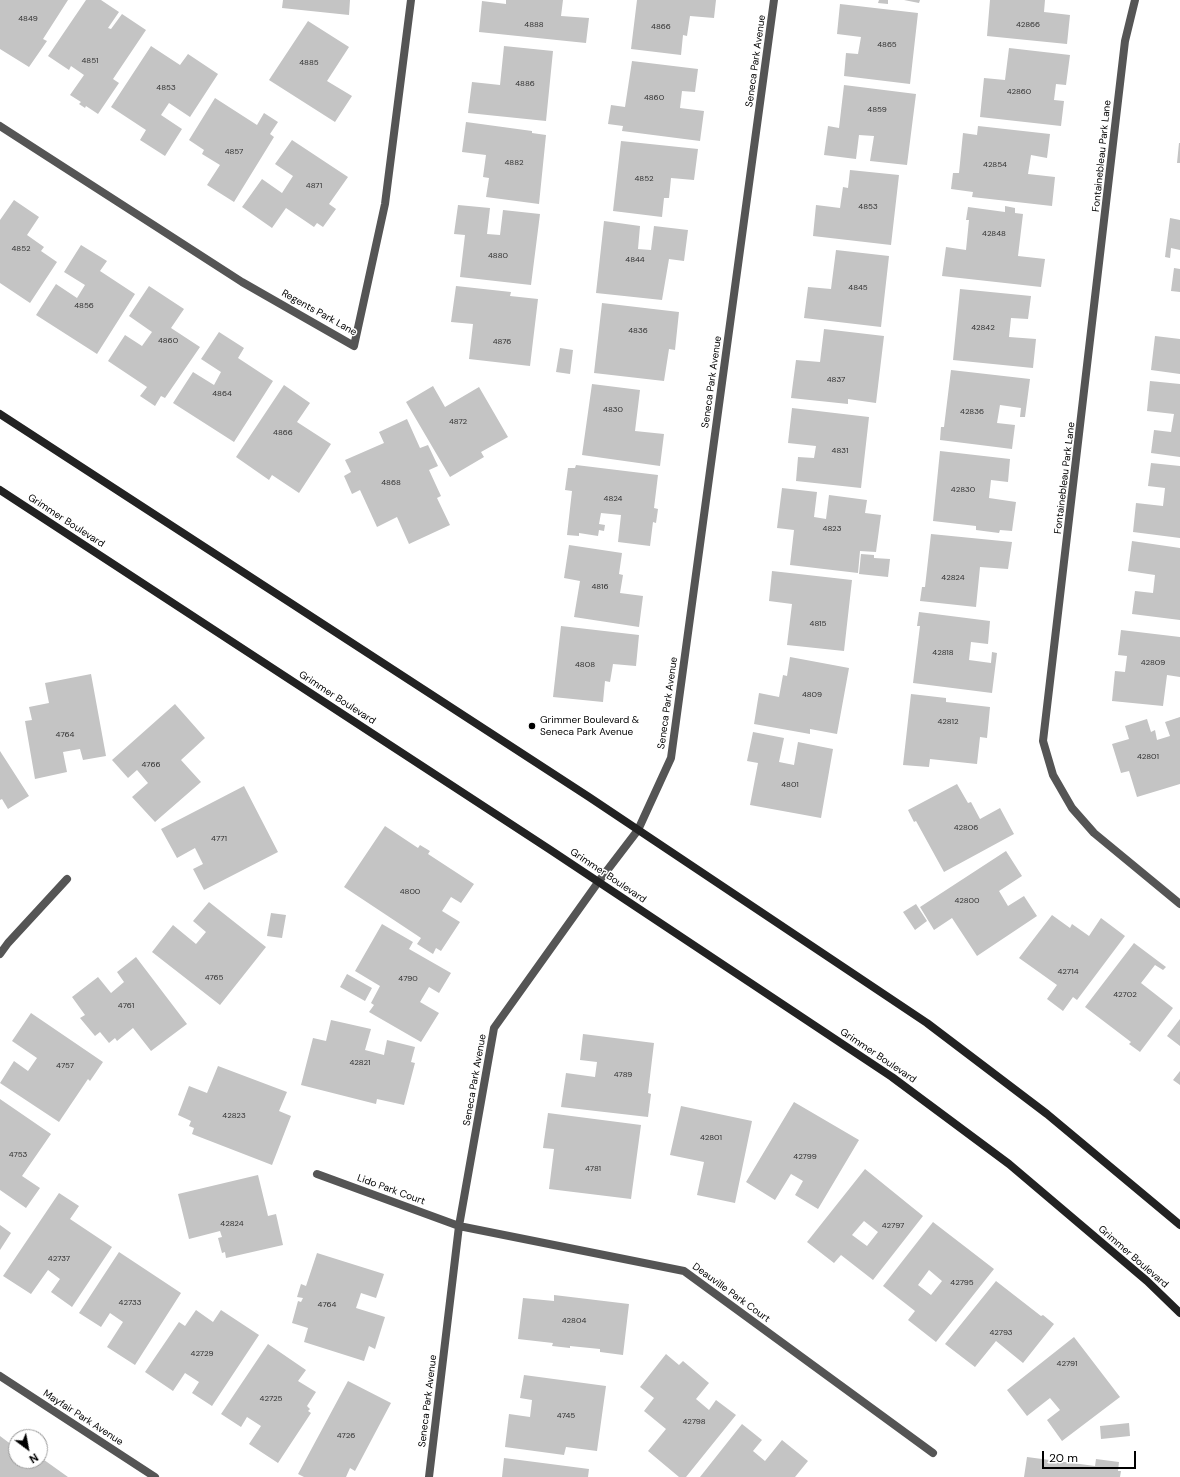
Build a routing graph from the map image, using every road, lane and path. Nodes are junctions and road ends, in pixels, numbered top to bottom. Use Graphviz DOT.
graph roads {
  1 [pos="411,0"];
  2 [pos="774,0"];
  3 [pos="1135,0"];
  4 [pos="0,126"];
  5 [pos="0,414"];
  6 [pos="0,490"];
  7 [pos="638,830"];
  8 [pos="67,879"];
  9 [pos="599,881"];
  10 [pos="1180,904"];
  11 [pos="0,954"];
  12 [pos="317,1174"];
  13 [pos="1180,1225"];
  14 [pos="459,1226"];
  15 [pos="1180,1313"];
  16 [pos="0,1376"];
  17 [pos="933,1453"];
  18 [pos="155,1477"];
  19 [pos="429,1477"];
  1 -- 4 [label="street, Regents Park Lane"];
  2 -- 7 [label="street, Seneca Park Avenue"];
  3 -- 10 [label="street, Fontainebleau Park Lane"];
  5 -- 7 [label="main road"];
  6 -- 9 [label="main road, Grimmer Boulevard"];
  7 -- 9 [label="street, Seneca Park Avenue"];
  7 -- 13 [label="main road"];
  8 -- 11 [label="street"];
  9 -- 14 [label="street, Seneca Park Avenue"];
  9 -- 15 [label="main road, Grimmer Boulevard"];
  12 -- 14 [label="street, Lido Park Court"];
  14 -- 17 [label="street, Deauville Park Court"];
  14 -- 19 [label="street, Seneca Park Avenue"];
  16 -- 18 [label="street, Mayfair Park Avenue"];
}
